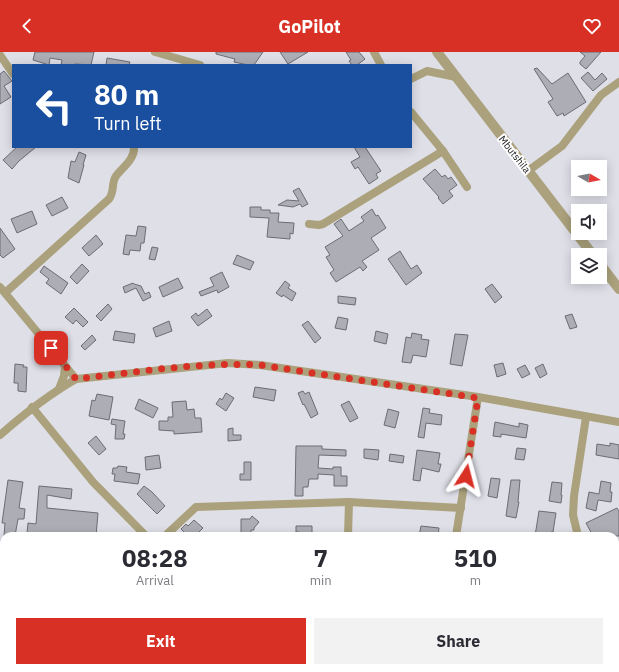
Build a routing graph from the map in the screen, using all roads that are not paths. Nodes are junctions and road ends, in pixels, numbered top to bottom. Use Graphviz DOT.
graph roads {
  1 [pos="155,52"];
  2 [pos="374,52"];
  3 [pos="437,52"];
  4 [pos="0,55"];
  5 [pos="197,64"];
  6 [pos="380,64"];
  7 [pos="12,73"];
  8 [pos="456,77"];
  9 [pos="412,78"];
  10 [pos="619,82"];
  11 [pos="412,113"];
  12 [pos="134,148"];
  13 [pos="443,151"];
  14 [pos="528,171"];
  15 [pos="467,187"];
  16 [pos="309,224"];
  17 [pos="588,248"];
  18 [pos="607,273"];
  19 [pos="619,289"];
  20 [pos="3,290"];
  21 [pos="65,366"];
  22 [pos="76,379"];
  23 [pos="59,388"];
  24 [pos="478,398"];
  25 [pos="32,407"];
  26 [pos="586,417"];
  27 [pos="619,422"];
  28 [pos="0,435"];
  29 [pos="349,502"];
  30 [pos="460,508"];
  31 [pos="142,532"];
  32 [pos="169,532"];
  33 [pos="348,532"];
  34 [pos="457,532"];
  35 [pos="577,532"];
  1 -- 5 [label="street"];
  2 -- 6 [label="street"];
  3 -- 8 [label="street, Mbutshila"];
  4 -- 7 [label="street"];
  8 -- 9 [label="street"];
  8 -- 14 [label="street, Mbutshila"];
  10 -- 14 [label="street"];
  11 -- 13 [label="street"];
  12 -- 20 [label="street"];
  13 -- 15 [label="street"];
  13 -- 16 [label="street"];
  14 -- 17 [label="street, Mbutshila"];
  18 -- 19 [label="street"];
  20 -- 21 [label="street"];
  21 -- 22 [label="street"];
  21 -- 23 [label="street"];
  22 -- 23 [label="street"];
  22 -- 24 [label="street"];
  23 -- 25 [label="street"];
  24 -- 26 [label="street"];
  24 -- 30 [label="street"];
  25 -- 28 [label="street"];
  25 -- 31 [label="street"];
  26 -- 27 [label="street"];
  26 -- 35 [label="street"];
  29 -- 30 [label="street"];
  29 -- 32 [label="street"];
  29 -- 33 [label="street"];
  30 -- 34 [label="street"];
}
